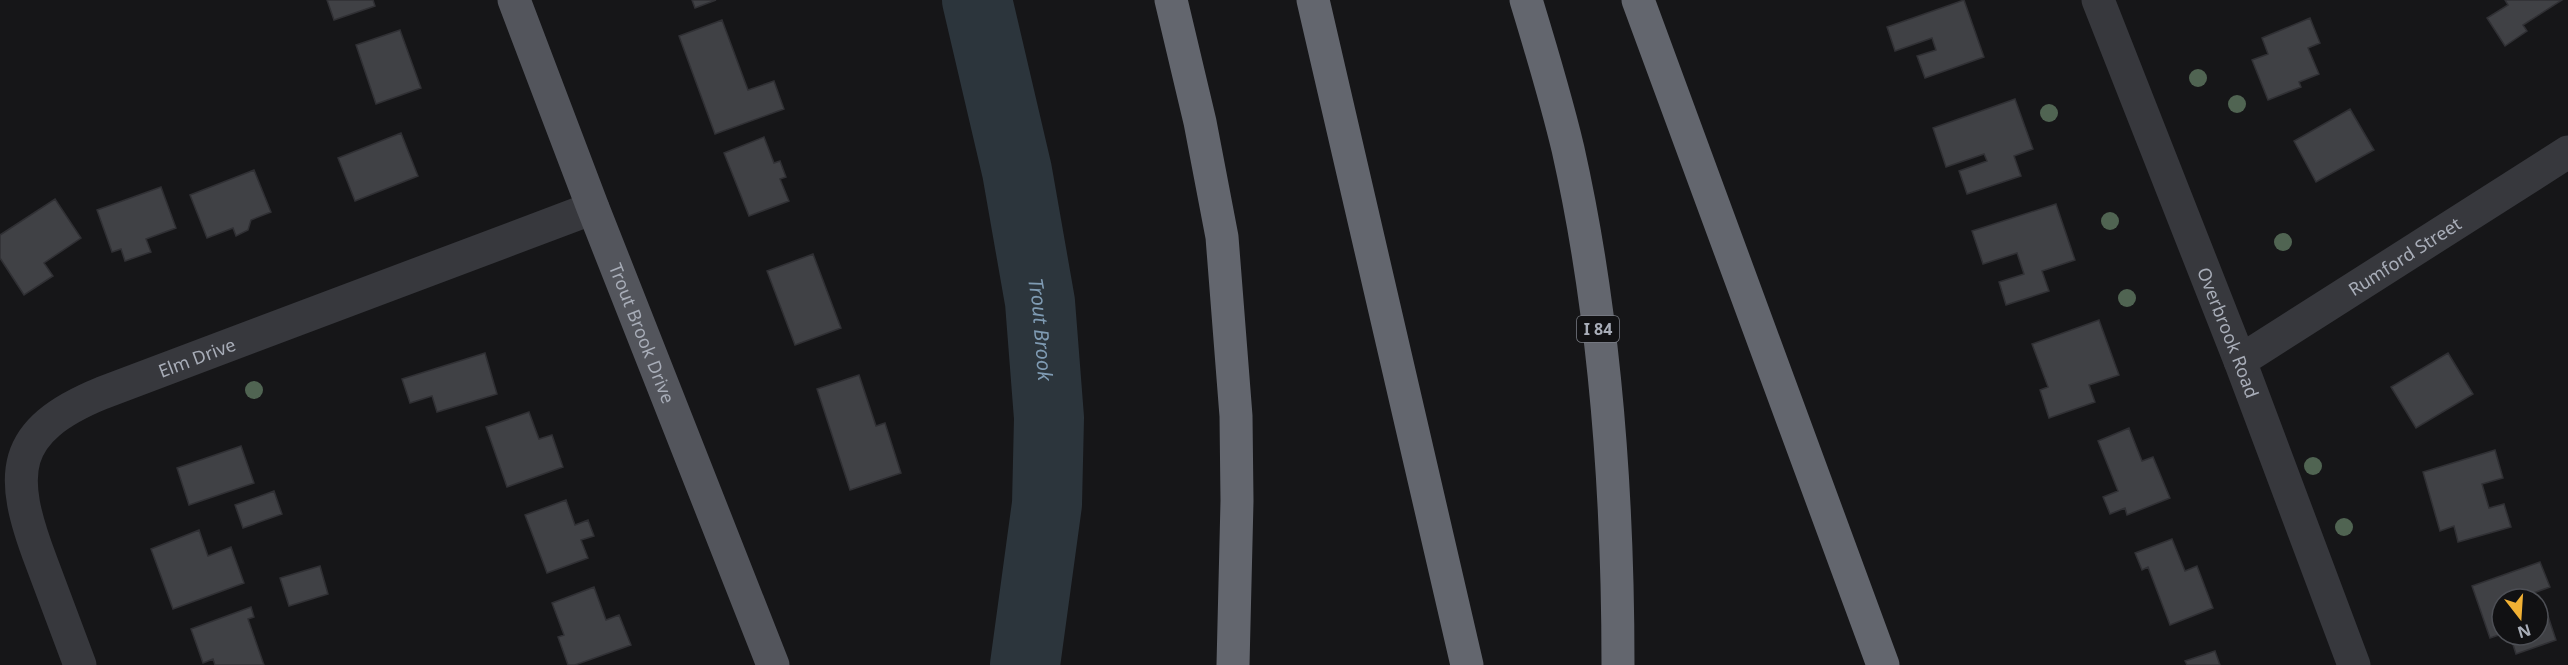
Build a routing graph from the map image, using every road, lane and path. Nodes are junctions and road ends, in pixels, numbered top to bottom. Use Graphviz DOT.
graph roads {
  1 [pos="514,0"];
  2 [pos="1171,0"];
  3 [pos="1313,0"];
  4 [pos="1526,0"];
  5 [pos="1638,0"];
  6 [pos="2098,0"];
  7 [pos="2568,152"];
  8 [pos="593,208"];
  9 [pos="2240,361"];
  10 [pos="80,665"];
  11 [pos="773,665"];
  12 [pos="1233,665"];
  13 [pos="1467,665"];
  14 [pos="1618,665"];
  15 [pos="1883,665"];
  16 [pos="2354,665"];
  1 -- 8 [label="main road, Trout Brook Drive"];
  2 -- 12 [label="highway"];
  3 -- 13 [label="highway"];
  4 -- 14 [label="highway, I 84"];
  5 -- 15 [label="highway"];
  6 -- 9 [label="street, Overbrook Road"];
  7 -- 9 [label="street, Rumford Street"];
  8 -- 10 [label="street, Elm Drive"];
  8 -- 11 [label="main road, Trout Brook Drive"];
  9 -- 16 [label="street, Overbrook Road"];
}
